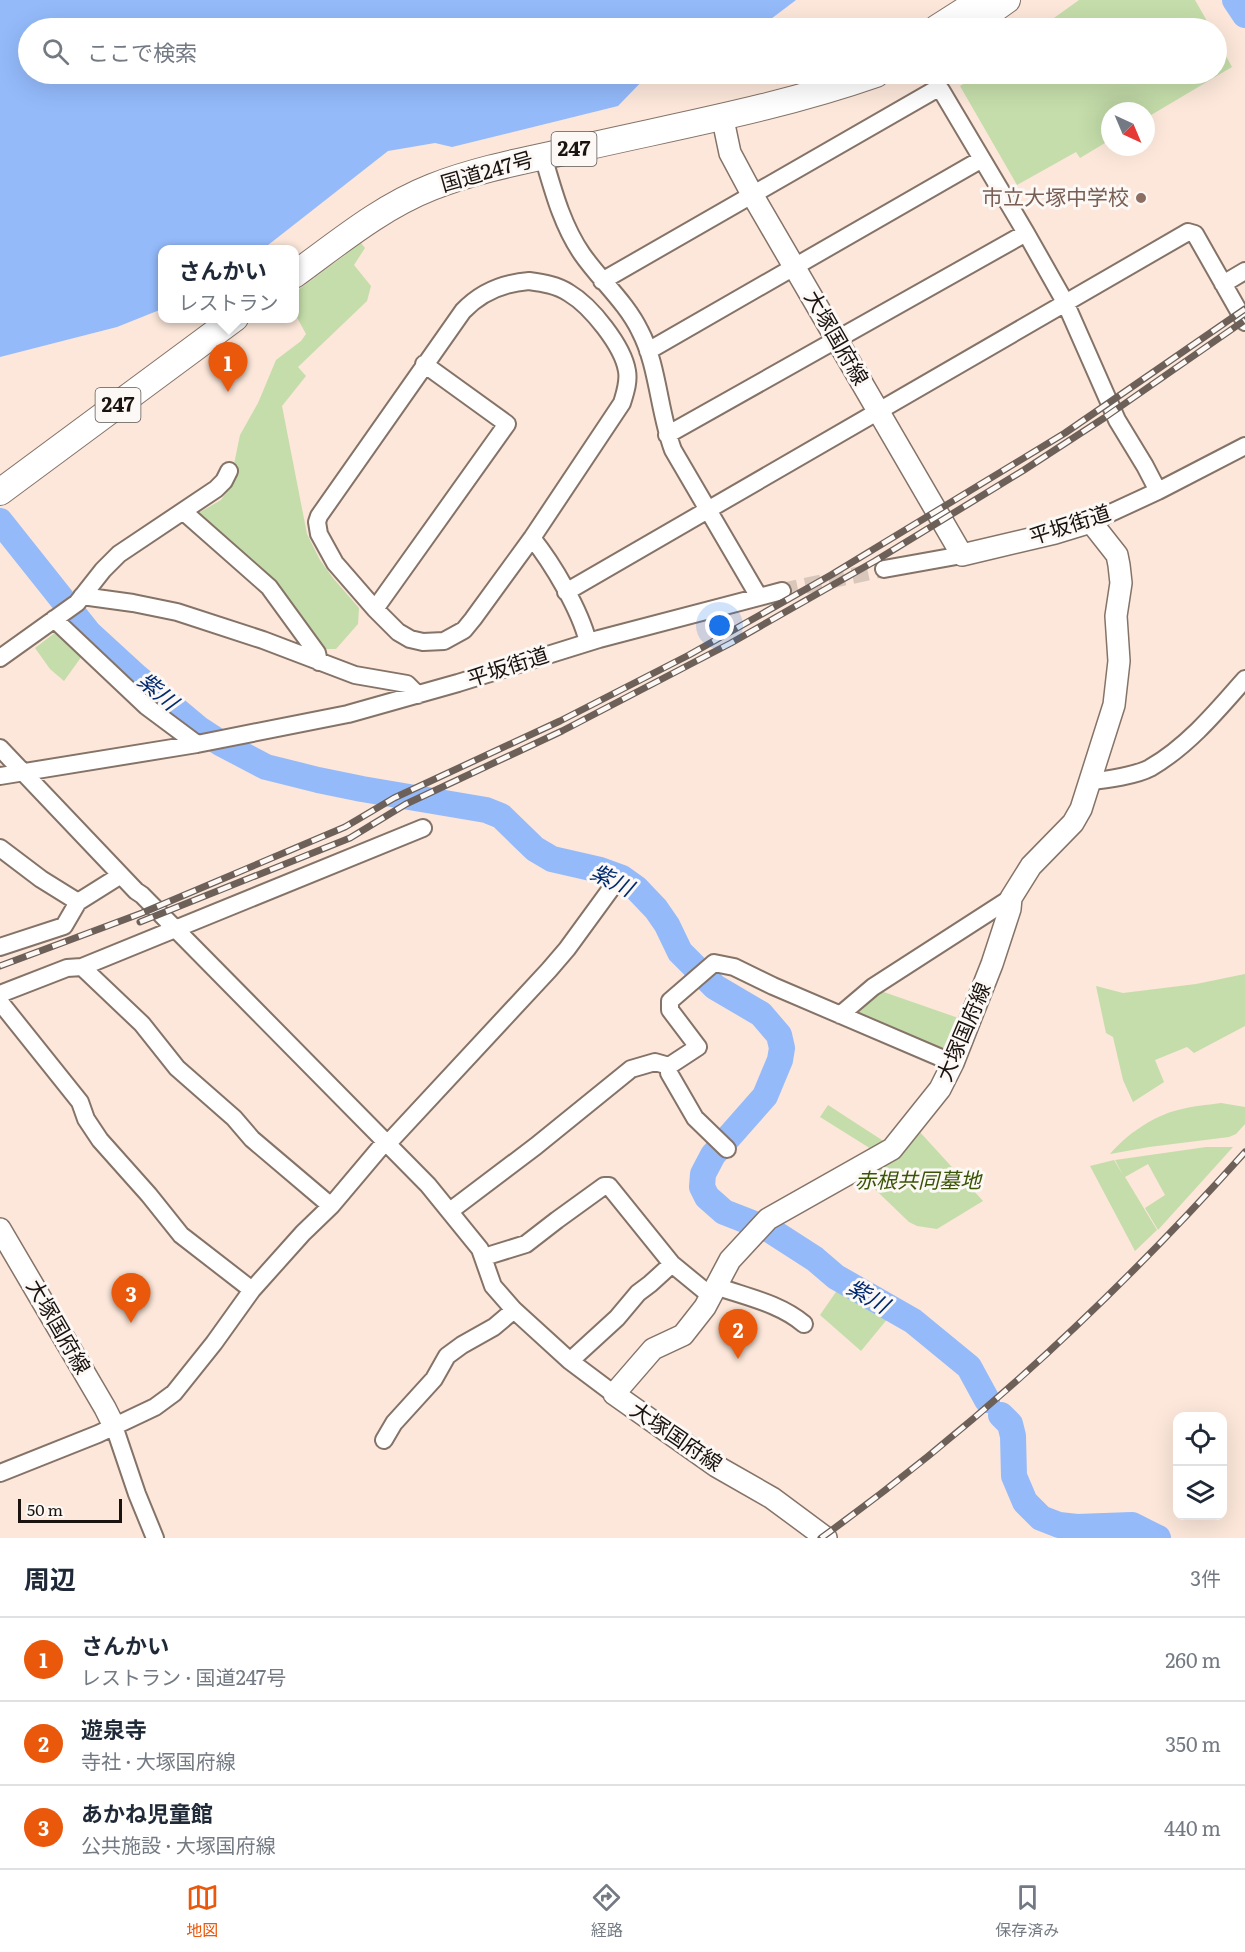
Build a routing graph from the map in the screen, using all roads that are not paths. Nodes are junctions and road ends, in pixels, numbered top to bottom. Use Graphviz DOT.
graph roads {
  1 [pos="981,0"];
  2 [pos="1007,0"];
  3 [pos="953,18"];
  4 [pos="981,18"];
  5 [pos="797,84"];
  6 [pos="844,84"];
  7 [pos="722,115"];
  8 [pos="543,156"];
  9 [pos="982,159"];
  10 [pos="753,196"];
  11 [pos="1026,233"];
  12 [pos="299,252"];
  13 [pos="795,267"];
  14 [pos="299,271"];
  15 [pos="1245,271"];
  16 [pos="602,281"];
  17 [pos="1223,284"];
  18 [pos="1065,303"];
  19 [pos="1245,322"];
  20 [pos="202,323"];
  21 [pos="228,323"];
  22 [pos="836,339"];
  23 [pos="648,351"];
  24 [pos="424,364"];
  25 [pos="879,411"];
  26 [pos="667,435"];
  27 [pos="1245,446"];
  28 [pos="230,471"];
  29 [pos="0,473"];
  30 [pos="1158,491"];
  31 [pos="0,492"];
  32 [pos="707,509"];
  33 [pos="184,512"];
  34 [pos="1091,522"];
  35 [pos="532,538"];
  36 [pos="962,555"];
  37 [pos="884,569"];
  38 [pos="782,591"];
  39 [pos="566,592"];
  40 [pos="759,597"];
  41 [pos="69,608"];
  42 [pos="375,609"];
  43 [pos="588,642"];
  44 [pos="0,658"];
  45 [pos="319,662"];
  46 [pos="1245,679"];
  47 [pos="418,695"];
  48 [pos="201,743"];
  49 [pos="0,748"];
  50 [pos="22,772"];
  51 [pos="0,776"];
  52 [pos="1091,781"];
  53 [pos="423,828"];
  54 [pos="0,848"];
  55 [pos="121,875"];
  56 [pos="613,886"];
  57 [pos="1011,898"];
  58 [pos="78,902"];
  59 [pos="174,928"];
  60 [pos="0,947"];
  61 [pos="82,967"];
  62 [pos="0,994"];
  63 [pos="0,1002"];
  64 [pos="840,1015"];
  65 [pos="953,1063"];
  66 [pos="669,1066"];
  67 [pos="385,1142"];
  68 [pos="721,1144"];
  69 [pos="331,1206"];
  70 [pos="450,1212"];
  71 [pos="0,1229"];
  72 [pos="484,1257"];
  73 [pos="672,1264"];
  74 [pos="252,1290"];
  75 [pos="713,1291"];
  76 [pos="514,1310"];
  77 [pos="804,1324"];
  78 [pos="570,1361"];
  79 [pos="614,1394"];
  80 [pos="114,1426"];
  81 [pos="384,1440"];
  82 [pos="0,1473"];
  83 [pos="155,1538"];
  84 [pos="826,1538"];
  1 -- 3 [label="highway"];
  2 -- 4 [label="highway"];
  5 -- 12 [label="highway, 国道247号 / 247"];
  6 -- 7 [label="highway, 国道247号 / 247"];
  7 -- 8 [label="highway, 国道247号 / 247"];
  7 -- 10 [label="main road, 大塚国府線"];
  8 -- 14 [label="highway, 国道247号 / 247"];
  8 -- 16 [label="street"];
  9 -- 10 [label="street"];
  9 -- 11 [label="street"];
  9 -- 13 [label="street"];
  10 -- 13 [label="main road, 大塚国府線"];
  10 -- 16 [label="street"];
  11 -- 18 [label="street"];
  11 -- 22 [label="street"];
  13 -- 22 [label="main road, 大塚国府線"];
  13 -- 23 [label="street"];
  15 -- 17 [label="street"];
  16 -- 23 [label="street"];
  17 -- 18 [label="street"];
  17 -- 19 [label="street"];
  18 -- 25 [label="street"];
  18 -- 30 [label="street"];
  20 -- 29 [label="highway, 247"];
  21 -- 31 [label="highway, 247"];
  22 -- 25 [label="main road, 大塚国府線"];
  22 -- 26 [label="street"];
  23 -- 26 [label="street"];
  24 -- 35 [label="street"];
  24 -- 42 [label="street"];
  24 -- 42 [label="street"];
  25 -- 32 [label="street"];
  25 -- 36 [label="main road, 大塚国府線"];
  26 -- 32 [label="street"];
  27 -- 30 [label="street, 平坂街道"];
  28 -- 33 [label="street"];
  30 -- 34 [label="street, 平坂街道"];
  32 -- 39 [label="street"];
  32 -- 40 [label="street"];
  33 -- 41 [label="street"];
  33 -- 45 [label="street"];
  34 -- 36 [label="main road, 平坂街道"];
  34 -- 52 [label="main road, 大塚国府線"];
  35 -- 39 [label="street"];
  35 -- 42 [label="street"];
  36 -- 37 [label="street, 平坂街道"];
  38 -- 40 [label="street, 平坂街道"];
  39 -- 43 [label="street"];
  40 -- 43 [label="street, 平坂街道"];
  41 -- 44 [label="street"];
  41 -- 45 [label="street"];
  41 -- 48 [label="street"];
  43 -- 47 [label="street, 平坂街道"];
  45 -- 47 [label="street"];
  46 -- 52 [label="street"];
  47 -- 48 [label="street, 平坂街道"];
  48 -- 50 [label="street"];
  49 -- 50 [label="street"];
  50 -- 51 [label="street"];
  50 -- 55 [label="street"];
  52 -- 57 [label="main road, 大塚国府線"];
  53 -- 59 [label="street"];
  54 -- 58 [label="street"];
  55 -- 58 [label="street"];
  55 -- 59 [label="street"];
  56 -- 67 [label="street"];
  57 -- 64 [label="street"];
  57 -- 65 [label="main road, 大塚国府線"];
  58 -- 60 [label="street"];
  59 -- 61 [label="street"];
  59 -- 67 [label="street"];
  61 -- 62 [label="street"];
  61 -- 69 [label="street"];
  63 -- 74 [label="street"];
  64 -- 65 [label="street"];
  64 -- 66 [label="street"];
  65 -- 75 [label="main road, 大塚国府線"];
  66 -- 68 [label="street"];
  66 -- 70 [label="street"];
  67 -- 69 [label="street"];
  67 -- 70 [label="street"];
  69 -- 74 [label="street"];
  70 -- 72 [label="street"];
  71 -- 80 [label="main road, 大塚国府線"];
  72 -- 73 [label="street"];
  72 -- 76 [label="street"];
  73 -- 75 [label="street"];
  73 -- 78 [label="street"];
  74 -- 80 [label="street"];
  75 -- 77 [label="street"];
  75 -- 79 [label="main road, 大塚国府線"];
  76 -- 78 [label="street"];
  76 -- 81 [label="street"];
  78 -- 79 [label="street"];
  79 -- 84 [label="main road, 大塚国府線"];
  80 -- 82 [label="street"];
  80 -- 83 [label="street"];
}
